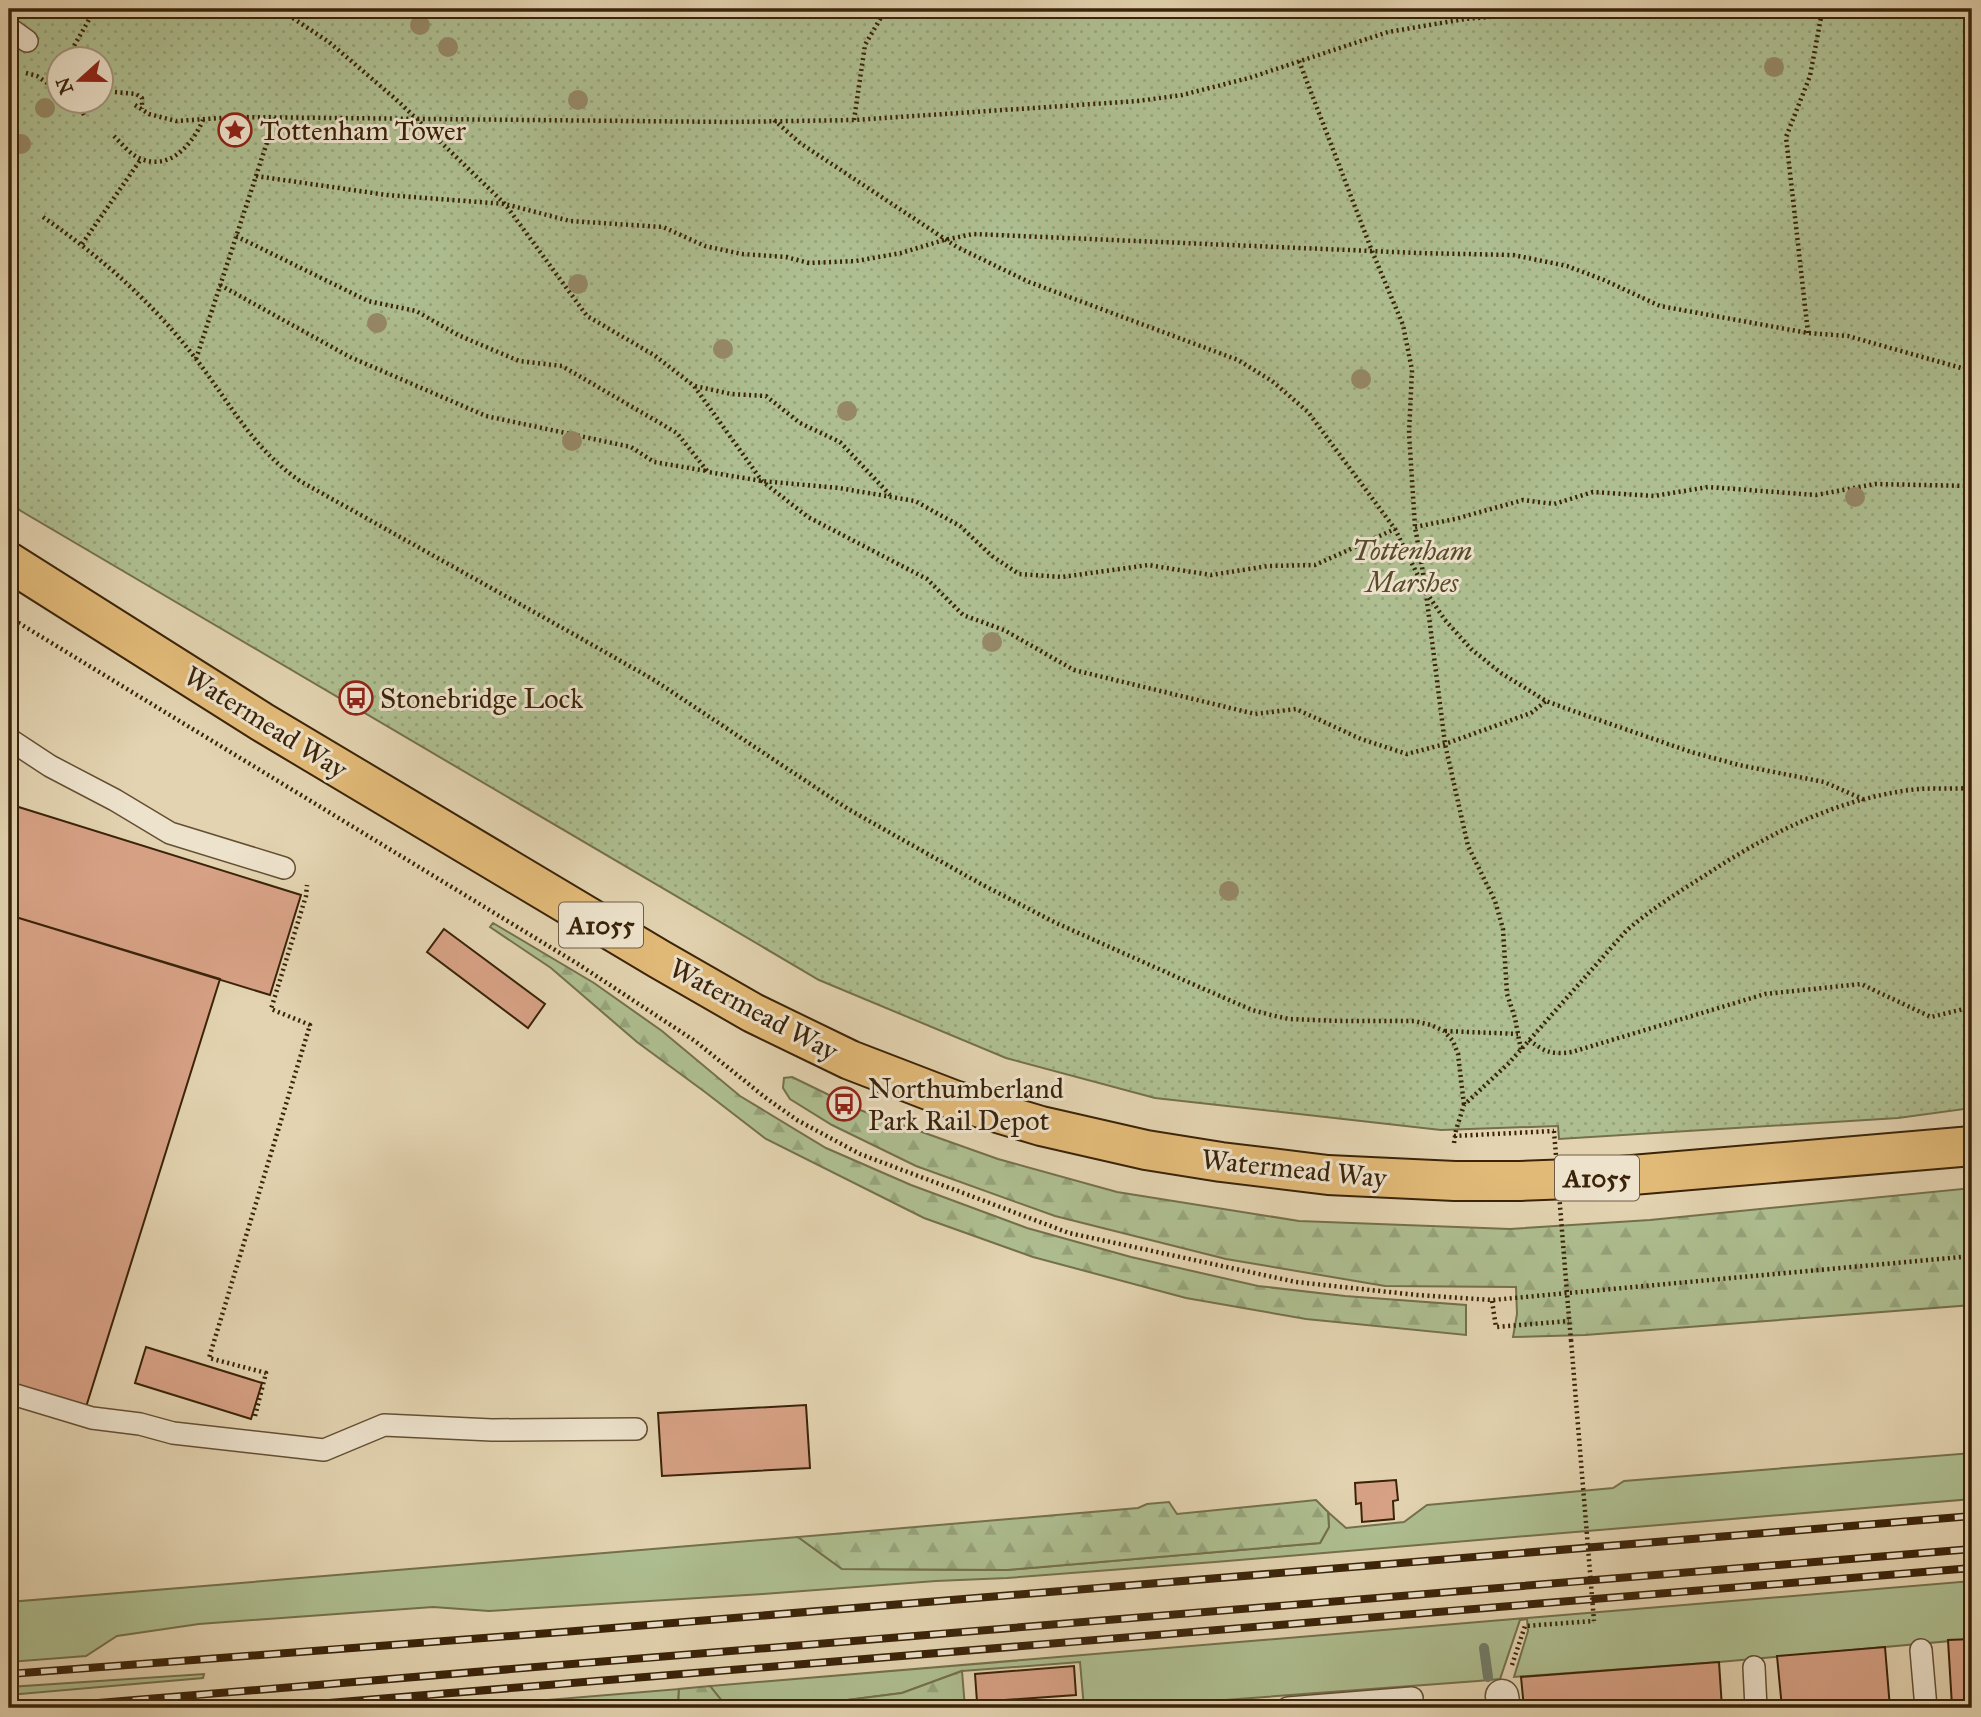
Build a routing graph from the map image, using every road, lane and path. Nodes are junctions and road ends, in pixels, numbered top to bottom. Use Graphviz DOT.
graph roads {
  1 [pos="95,9"];
  2 [pos="279,9"];
  3 [pos="886,9"];
  4 [pos="1822,12"];
  5 [pos="1972,15"];
  6 [pos="9,28"];
  7 [pos="27,41"];
  8 [pos="74,46"];
  9 [pos="1299,61"];
  10 [pos="26,73"];
  11 [pos="46,82"];
  12 [pos="116,92"];
  13 [pos="135,105"];
  14 [pos="142,110"];
  15 [pos="275,118"];
  16 [pos="203,120"];
  17 [pos="418,120"];
  18 [pos="774,120"];
  19 [pos="854,120"];
  20 [pos="114,136"];
  21 [pos="141,159"];
  22 [pos="256,176"];
  23 [pos="505,204"];
  24 [pos="43,217"];
  25 [pos="236,236"];
  26 [pos="944,240"];
  27 [pos="82,244"];
  28 [pos="1372,251"];
  29 [pos="220,285"];
  30 [pos="1808,333"];
  31 [pos="196,359"];
  32 [pos="1972,371"];
  33 [pos="694,386"];
  34 [pos="708,472"];
  35 [pos="762,481"];
  36 [pos="1972,486"];
  37 [pos="891,497"];
  38 [pos="1415,527"];
  39 [pos="1395,529"];
  40 [pos="9,562"];
  41 [pos="1426,592"];
  42 [pos="9,617"];
  43 [pos="1546,701"];
  44 [pos="9,739"];
  45 [pos="1445,744"];
  46 [pos="1972,788"];
  47 [pos="1864,800"];
  48 [pos="284,868"];
  49 [pos="1972,1007"];
  50 [pos="1444,1031"];
  51 [pos="1518,1034"];
  52 [pos="1529,1040"];
  53 [pos="1521,1050"];
  54 [pos="1464,1105"];
  55 [pos="1454,1136"];
  56 [pos="1972,1146"];
  57 [pos="1455,1181"];
  58 [pos="1972,1256"];
  59 [pos="1492,1300"];
  60 [pos="1569,1321"];
  61 [pos="9,1393"];
  62 [pos="636,1429"];
  63 [pos="247,1442"];
  64 [pos="1921,1650"];
  65 [pos="1754,1667"];
  66 [pos="1412,1698"];
  67 [pos="1503,1702"];
  68 [pos="1288,1708"];
  69 [pos="1756,1708"];
  70 [pos="1926,1708"];
  1 -- 8 [label="path"];
  2 -- 17 [label="path"];
  3 -- 19 [label="path"];
  4 -- 5 [label="path"];
  4 -- 9 [label="path"];
  4 -- 30 [label="path"];
  6 -- 7 [label="lane"];
  9 -- 19 [label="path"];
  9 -- 28 [label="path"];
  10 -- 11 [label="path"];
  12 -- 14 [label="path"];
  13 -- 14 [label="path"];
  14 -- 16 [label="path"];
  15 -- 16 [label="path"];
  15 -- 17 [label="path"];
  15 -- 22 [label="path"];
  16 -- 21 [label="path"];
  17 -- 18 [label="path"];
  17 -- 23 [label="path"];
  18 -- 19 [label="path"];
  18 -- 26 [label="path"];
  20 -- 21 [label="path"];
  21 -- 27 [label="path"];
  22 -- 23 [label="path"];
  22 -- 25 [label="path"];
  23 -- 26 [label="path"];
  23 -- 33 [label="path"];
  24 -- 27 [label="path"];
  25 -- 29 [label="path"];
  25 -- 34 [label="path"];
  26 -- 28 [label="path"];
  26 -- 39 [label="path"];
  27 -- 31 [label="path"];
  28 -- 30 [label="path"];
  28 -- 38 [label="path"];
  29 -- 31 [label="path"];
  29 -- 34 [label="path"];
  30 -- 32 [label="path"];
  31 -- 50 [label="path"];
  33 -- 35 [label="path"];
  33 -- 37 [label="path"];
  34 -- 35 [label="path"];
  35 -- 37 [label="path"];
  35 -- 45 [label="path"];
  36 -- 38 [label="path"];
  37 -- 39 [label="path"];
  38 -- 41 [label="path"];
  39 -- 41 [label="path"];
  40 -- 57 [label="main road, Watermead Way / A1055"];
  41 -- 43 [label="path"];
  41 -- 45 [label="path"];
  42 -- 59 [label="path, Watermead Way"];
  43 -- 45 [label="path"];
  43 -- 47 [label="path"];
  44 -- 48 [label="lane"];
  45 -- 51 [label="path"];
  46 -- 47 [label="path"];
  47 -- 52 [label="path"];
  48 -- 63 [label="path"];
  49 -- 52 [label="path"];
  50 -- 51 [label="path"];
  50 -- 54 [label="path"];
  51 -- 53 [label="path"];
  52 -- 53 [label="path"];
  53 -- 54 [label="path"];
  54 -- 55 [label="path"];
  55 -- 57 [label="path"];
  55 -- 60 [label="path, bridge"];
  56 -- 57 [label="main road, Watermead Way / A1055"];
  58 -- 59 [label="path, Watermead Way"];
  59 -- 60 [label="path"];
  60 -- 67 [label="path, bridge"];
  61 -- 63 [label="lane"];
  62 -- 63 [label="lane"];
  64 -- 70 [label="lane"];
  65 -- 69 [label="lane"];
  66 -- 68 [label="lane"];
}
